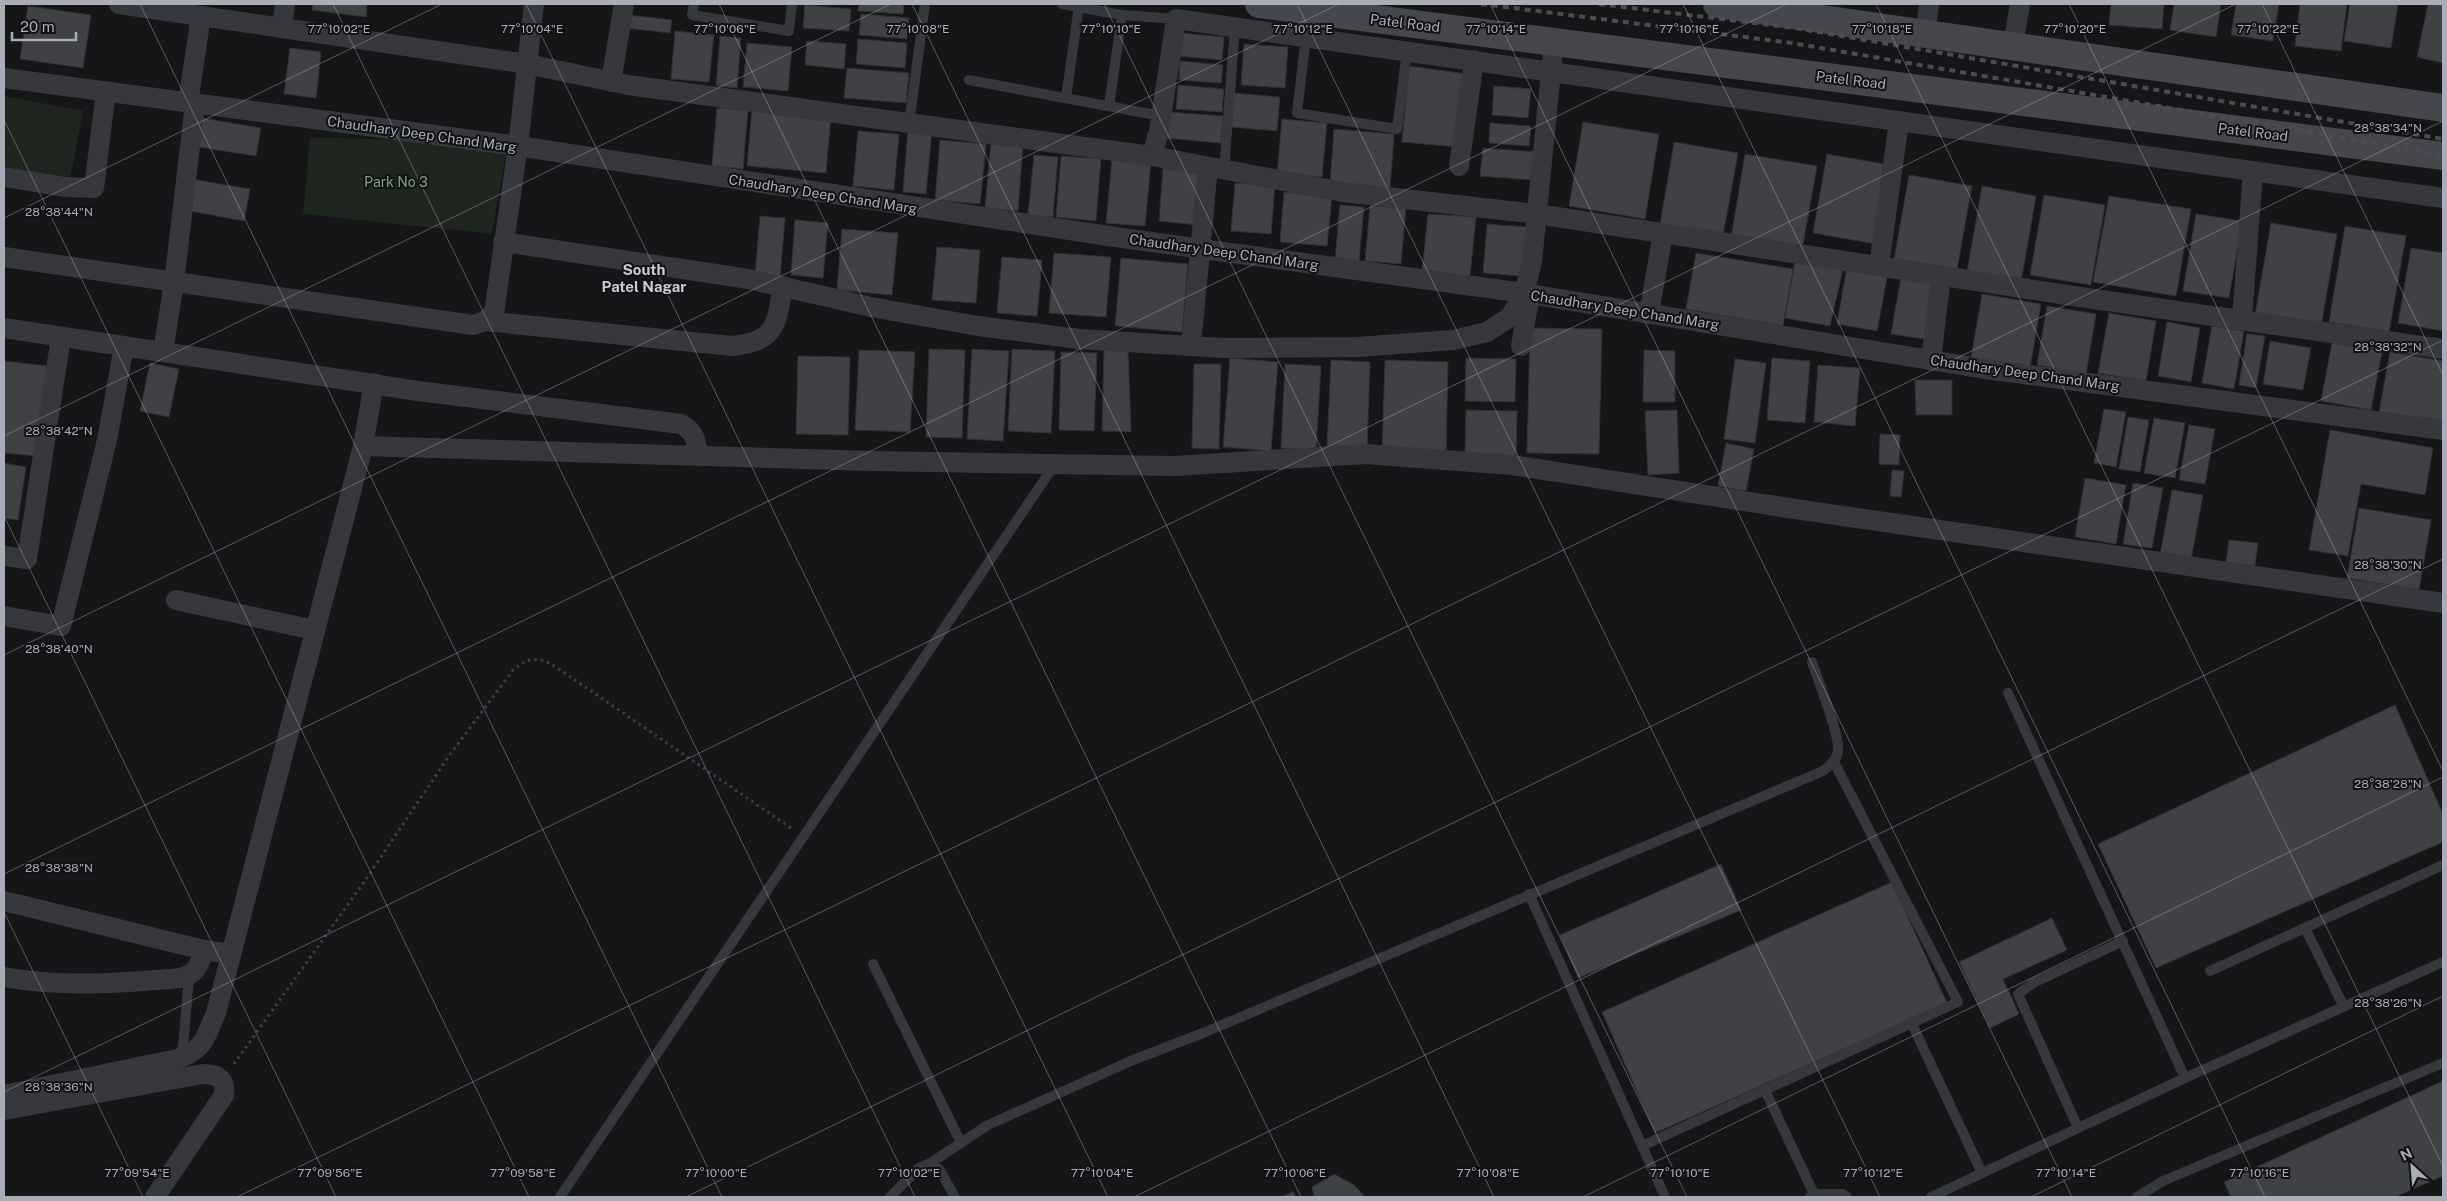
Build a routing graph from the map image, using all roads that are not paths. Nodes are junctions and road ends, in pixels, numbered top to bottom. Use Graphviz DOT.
graph roads {
  1 [pos="119,4"];
  2 [pos="285,4"];
  3 [pos="534,4"];
  4 [pos="624,4"];
  5 [pos="694,4"];
  6 [pos="792,4"];
  7 [pos="925,4"];
  8 [pos="1062,4"];
  9 [pos="1259,4"];
  10 [pos="1717,4"];
  11 [pos="1929,4"];
  12 [pos="2020,4"];
  13 [pos="1079,6"];
  14 [pos="1747,6"];
  15 [pos="1122,15"];
  16 [pos="201,16"];
  17 [pos="1176,19"];
  18 [pos="1235,27"];
  19 [pos="282,28"];
  20 [pos="1925,34"];
  21 [pos="1306,37"];
  22 [pos="1554,42"];
  23 [pos="2013,46"];
  24 [pos="1407,51"];
  25 [pos="1474,60"];
  26 [pos="527,64"];
  27 [pos="1550,71"];
  28 [pos="4,78"];
  29 [pos="969,80"];
  30 [pos="611,82"];
  31 [pos="106,91"];
  32 [pos="1066,98"];
  33 [pos="192,103"];
  34 [pos="1109,106"];
  35 [pos="2443,108"];
  36 [pos="1161,116"];
  37 [pos="1899,121"];
  38 [pos="909,124"];
  39 [pos="518,146"];
  40 [pos="1152,156"];
  41 [pos="2443,156"];
  42 [pos="1459,166"];
  43 [pos="1216,169"];
  44 [pos="2253,171"];
  45 [pos="4,177"];
  46 [pos="2443,198"];
  47 [pos="1537,214"];
  48 [pos="1663,233"];
  49 [pos="503,242"];
  50 [pos="1200,249"];
  51 [pos="4,257"];
  52 [pos="1879,266"];
  53 [pos="1941,276"];
  54 [pos="174,283"];
  55 [pos="783,286"];
  56 [pos="1527,294"];
  57 [pos="1649,314"];
  58 [pos="2242,320"];
  59 [pos="485,321"];
  60 [pos="4,328"];
  61 [pos="61,337"];
  62 [pos="124,346"];
  63 [pos="1191,346"];
  64 [pos="1522,346"];
  65 [pos="2443,349"];
  66 [pos="163,352"];
  67 [pos="1931,360"];
  68 [pos="374,384"];
  69 [pos="2443,430"];
  70 [pos="363,446"];
  71 [pos="698,455"];
  72 [pos="1055,464"];
  73 [pos="4,556"];
  74 [pos="176,600"];
  75 [pos="2443,603"];
  76 [pos="4,616"];
  77 [pos="314,630"];
  78 [pos="1812,662"];
  79 [pos="2008,694"];
  80 [pos="1834,762"];
  81 [pos="2443,865"];
  82 [pos="1529,894"];
  83 [pos="4,901"];
  84 [pos="2306,928"];
  85 [pos="2122,941"];
  86 [pos="204,950"];
  87 [pos="230,954"];
  88 [pos="2443,962"];
  89 [pos="873,964"];
  90 [pos="2210,971"];
  91 [pos="189,976"];
  92 [pos="4,977"];
  93 [pos="2344,1006"];
  94 [pos="1911,1022"];
  95 [pos="177,1059"];
  96 [pos="2443,1063"];
  97 [pos="2186,1078"];
  98 [pos="1765,1090"];
  99 [pos="4,1094"];
  100 [pos="4,1110"];
  101 [pos="2078,1128"];
  102 [pos="962,1143"];
  103 [pos="1642,1146"];
  104 [pos="929,1164"];
  105 [pos="1982,1173"];
  106 [pos="1812,1196"];
  107 [pos="155,1197"];
  108 [pos="560,1197"];
  109 [pos="890,1197"];
  110 [pos="955,1197"];
  111 [pos="1665,1197"];
  112 [pos="1847,1197"];
  113 [pos="1931,1197"];
  114 [pos="2137,1197"];
  1 -- 16 [label="street"];
  2 -- 19 [label="street"];
  3 -- 26 [label="street"];
  4 -- 30 [label="street"];
  5 -- 6 [label="lane"];
  7 -- 38 [label="lane"];
  8 -- 13 [label="lane"];
  9 -- 22 [label="main road, Patel Road"];
  10 -- 14 [label="main road"];
  11 -- 20 [label="street"];
  12 -- 23 [label="street"];
  13 -- 15 [label="lane"];
  13 -- 32 [label="lane"];
  14 -- 20 [label="main road"];
  15 -- 17 [label="lane"];
  15 -- 34 [label="lane"];
  16 -- 19 [label="street"];
  16 -- 33 [label="street"];
  17 -- 18 [label="street"];
  17 -- 36 [label="street"];
  18 -- 21 [label="street"];
  18 -- 43 [label="lane"];
  19 -- 26 [label="street"];
  20 -- 23 [label="main road"];
  21 -- 24 [label="street"];
  21 -- 24 [label="lane"];
  22 -- 27 [label="street"];
  22 -- 41 [label="main road, Patel Road"];
  23 -- 35 [label="main road"];
  24 -- 25 [label="street"];
  25 -- 27 [label="street"];
  25 -- 42 [label="street"];
  26 -- 30 [label="street"];
  26 -- 39 [label="street"];
  27 -- 37 [label="street"];
  27 -- 47 [label="street"];
  28 -- 31 [label="street, Chaudhary Deep Chand Marg"];
  29 -- 32 [label="lane"];
  30 -- 38 [label="street"];
  31 -- 33 [label="street, Chaudhary Deep Chand Marg"];
  31 -- 45 [label="street"];
  32 -- 34 [label="lane"];
  33 -- 39 [label="street, Chaudhary Deep Chand Marg"];
  33 -- 54 [label="street"];
  34 -- 36 [label="lane"];
  36 -- 40 [label="street"];
  37 -- 44 [label="street"];
  37 -- 52 [label="street"];
  38 -- 40 [label="street"];
  39 -- 49 [label="street"];
  39 -- 50 [label="street, Chaudhary Deep Chand Marg"];
  40 -- 43 [label="street"];
  43 -- 47 [label="street"];
  43 -- 50 [label="street"];
  44 -- 46 [label="street"];
  44 -- 58 [label="street"];
  47 -- 48 [label="street"];
  47 -- 56 [label="street"];
  48 -- 52 [label="street"];
  48 -- 57 [label="street"];
  49 -- 55 [label="street"];
  49 -- 59 [label="street"];
  50 -- 56 [label="street, Chaudhary Deep Chand Marg"];
  50 -- 63 [label="street"];
  51 -- 54 [label="street"];
  52 -- 53 [label="street"];
  53 -- 58 [label="street"];
  53 -- 67 [label="street"];
  54 -- 59 [label="street"];
  54 -- 66 [label="street"];
  55 -- 59 [label="street"];
  55 -- 63 [label="street"];
  56 -- 57 [label="street, Chaudhary Deep Chand Marg"];
  56 -- 63 [label="street"];
  56 -- 64 [label="street"];
  57 -- 67 [label="street, Chaudhary Deep Chand Marg"];
  58 -- 65 [label="street"];
  60 -- 61 [label="street"];
  61 -- 62 [label="street"];
  61 -- 73 [label="street"];
  62 -- 66 [label="street"];
  62 -- 76 [label="street"];
  66 -- 68 [label="street"];
  67 -- 69 [label="street, Chaudhary Deep Chand Marg"];
  68 -- 70 [label="street"];
  68 -- 71 [label="street"];
  70 -- 71 [label="street"];
  70 -- 77 [label="street"];
  71 -- 72 [label="street"];
  72 -- 75 [label="street"];
  72 -- 108 [label="lane"];
  74 -- 77 [label="street"];
  77 -- 87 [label="street"];
  78 -- 80 [label="lane"];
  79 -- 85 [label="lane"];
  80 -- 82 [label="lane"];
  80 -- 94 [label="lane"];
  81 -- 84 [label="lane"];
  82 -- 102 [label="lane"];
  82 -- 103 [label="lane"];
  83 -- 86 [label="street"];
  84 -- 90 [label="lane"];
  84 -- 93 [label="lane"];
  85 -- 97 [label="lane"];
  85 -- 101 [label="lane"];
  86 -- 87 [label="street"];
  86 -- 91 [label="street"];
  87 -- 95 [label="street"];
  88 -- 93 [label="lane"];
  89 -- 102 [label="lane"];
  91 -- 92 [label="street"];
  91 -- 95 [label="lane"];
  93 -- 97 [label="lane"];
  94 -- 98 [label="lane"];
  94 -- 105 [label="lane"];
  95 -- 99 [label="street"];
  96 -- 114 [label="lane"];
  97 -- 101 [label="lane"];
  98 -- 103 [label="lane"];
  98 -- 106 [label="lane"];
  100 -- 107 [label="street"];
  101 -- 105 [label="lane"];
  102 -- 104 [label="lane"];
  103 -- 111 [label="lane"];
  104 -- 109 [label="lane"];
  104 -- 110 [label="lane"];
  105 -- 113 [label="lane"];
  106 -- 112 [label="lane"];
}
